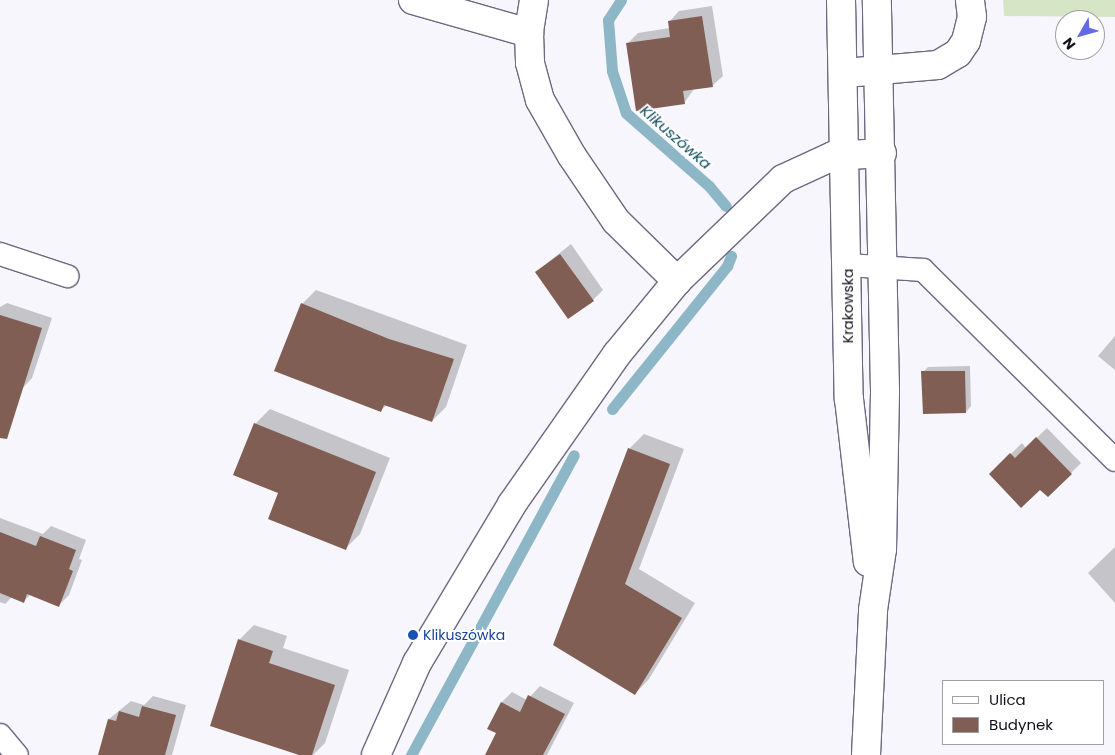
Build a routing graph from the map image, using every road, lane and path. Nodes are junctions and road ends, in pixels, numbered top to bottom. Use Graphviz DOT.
graph roads {
  1 [pos="413,0"];
  2 [pos="534,0"];
  3 [pos="841,0"];
  4 [pos="877,0"];
  5 [pos="970,0"];
  6 [pos="529,33"];
  7 [pos="881,72"];
  8 [pos="844,73"];
  9 [pos="882,153"];
  10 [pos="846,154"];
  11 [pos="0,254"];
  12 [pos="848,265"];
  13 [pos="885,266"];
  14 [pos="67,276"];
  15 [pos="677,281"];
  16 [pos="1115,460"];
  17 [pos="873,610"];
  18 [pos="0,735"];
  19 [pos="17,755"];
  20 [pos="376,755"];
  21 [pos="866,755"];
  1 -- 6 [label="street"];
  2 -- 6 [label="street"];
  3 -- 8 [label="street, Krakowska"];
  4 -- 7 [label="street, Krakowska"];
  5 -- 7 [label="street"];
  6 -- 15 [label="street"];
  7 -- 8 [label="street"];
  7 -- 9 [label="street, Krakowska"];
  8 -- 10 [label="street, Krakowska"];
  9 -- 10 [label="street"];
  9 -- 13 [label="street, Krakowska"];
  10 -- 12 [label="street, Krakowska"];
  10 -- 15 [label="street"];
  11 -- 14 [label="lane"];
  12 -- 13 [label="lane"];
  12 -- 17 [label="street, Krakowska"];
  13 -- 16 [label="lane"];
  13 -- 17 [label="street, Krakowska"];
  15 -- 20 [label="street"];
  17 -- 21 [label="street, Krakowska"];
  18 -- 19 [label="lane"];
}
